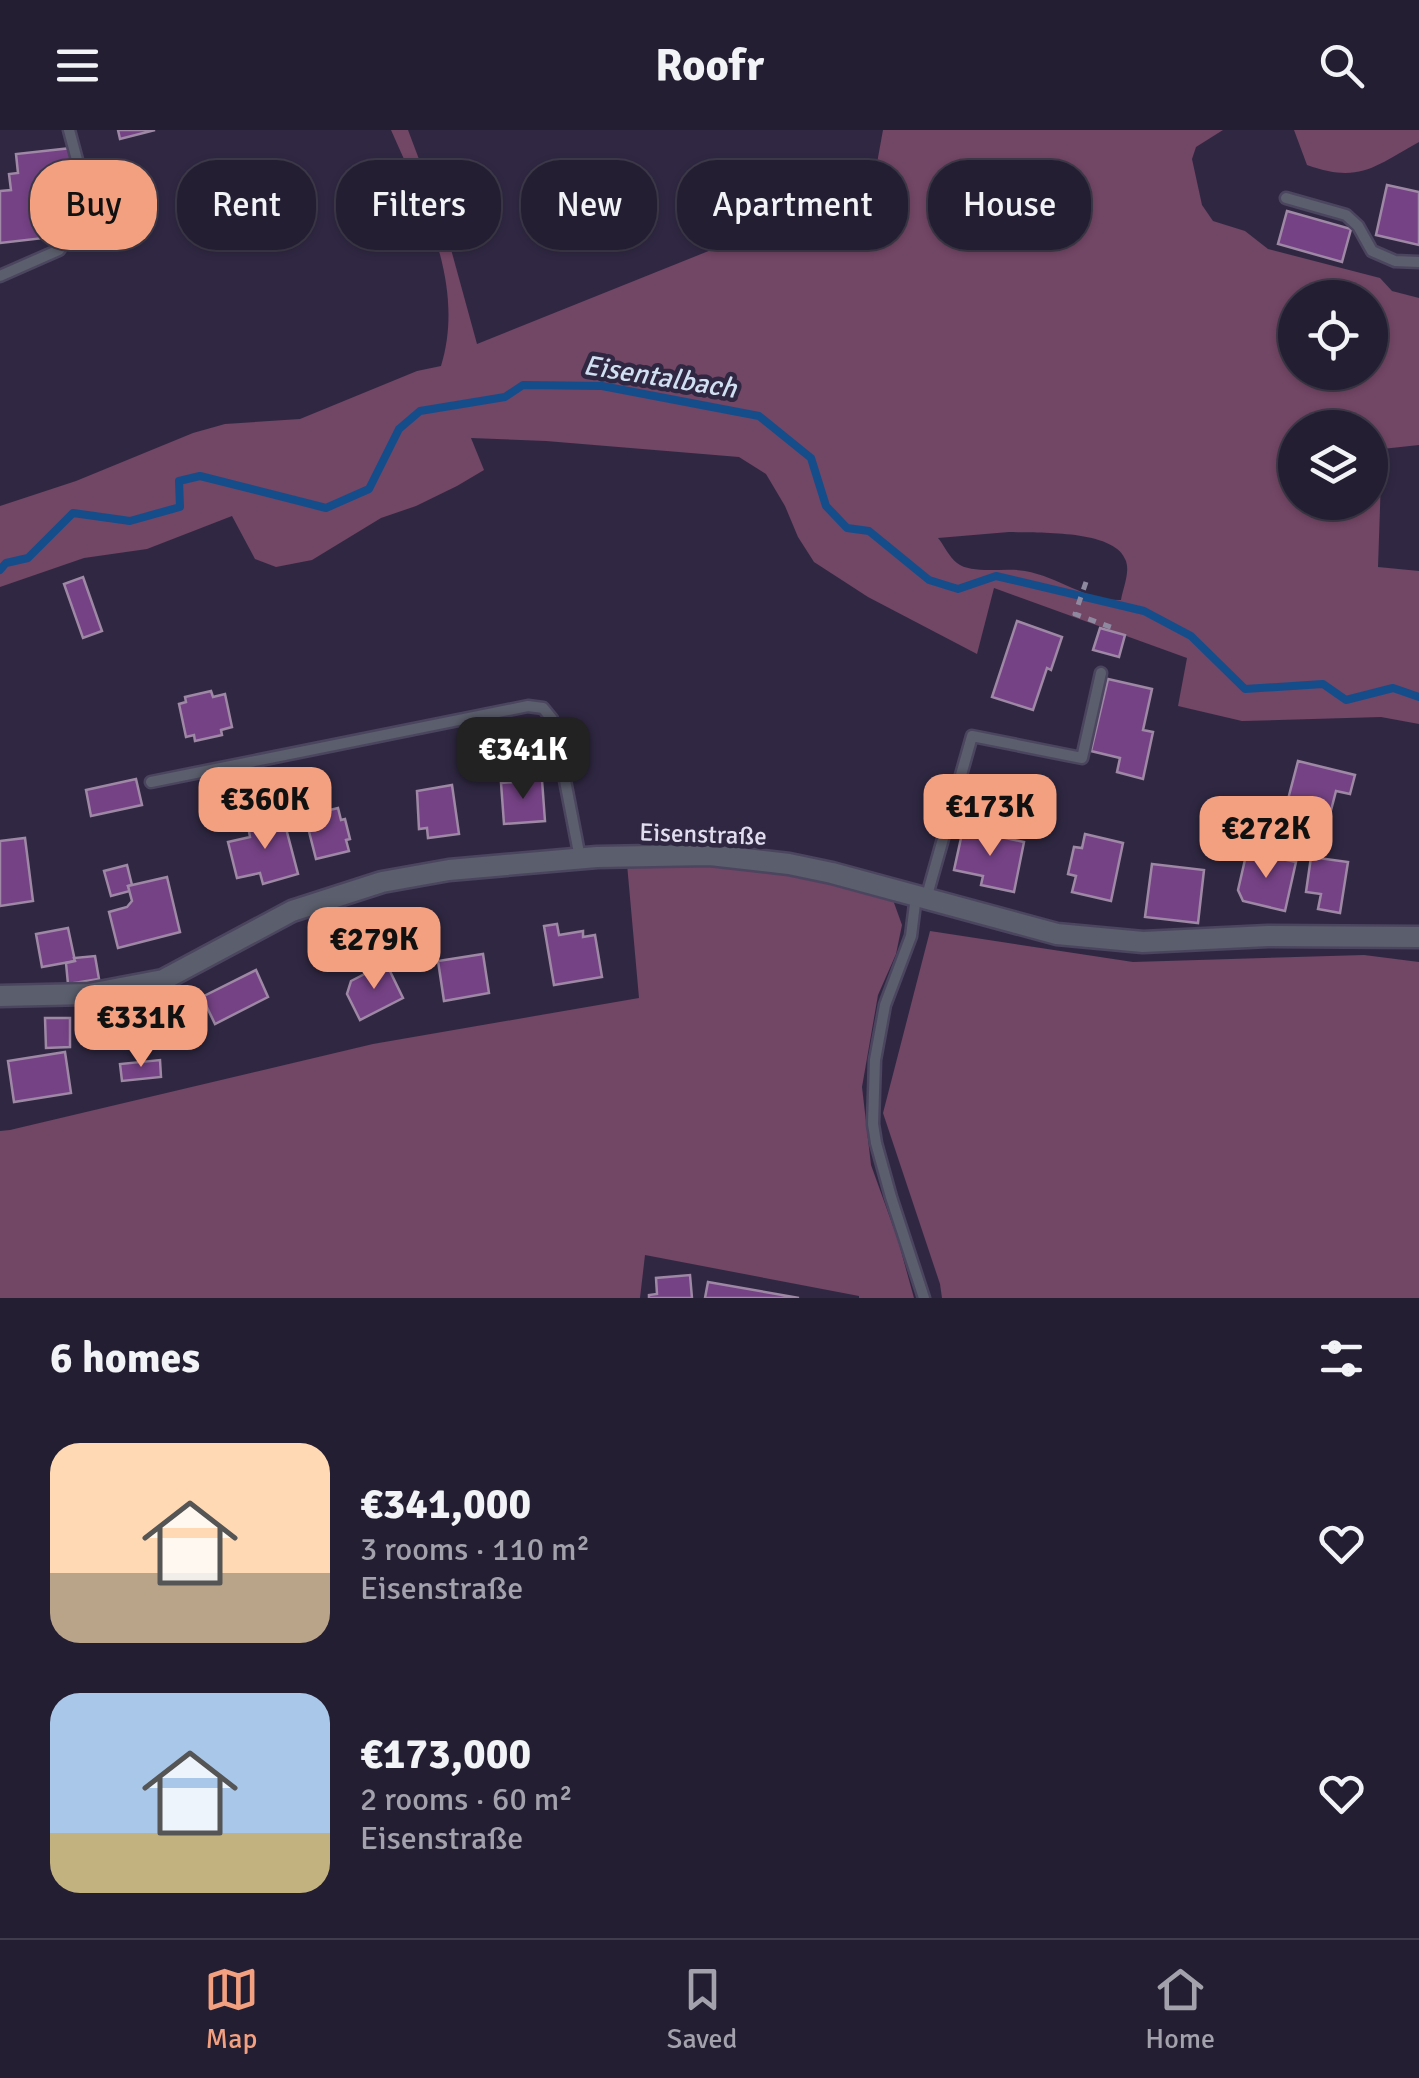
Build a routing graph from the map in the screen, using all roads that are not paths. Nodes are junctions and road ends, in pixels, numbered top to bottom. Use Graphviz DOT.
graph roads {
  1 [pos="69,130"];
  2 [pos="1286,198"];
  3 [pos="1419,262"];
  4 [pos="0,276"];
  5 [pos="1101,673"];
  6 [pos="151,782"];
  7 [pos="580,858"];
  8 [pos="921,898"];
  9 [pos="1419,936"];
  10 [pos="0,996"];
  11 [pos="924,1298"];
  1 -- 4 [label="lane"];
  2 -- 3 [label="lane"];
  5 -- 8 [label="lane"];
  6 -- 7 [label="lane"];
  7 -- 8 [label="street, Eisenstraße"];
  7 -- 10 [label="street, Eisenstraße"];
  8 -- 9 [label="street, Eisenstraße"];
  8 -- 11 [label="lane"];
}
